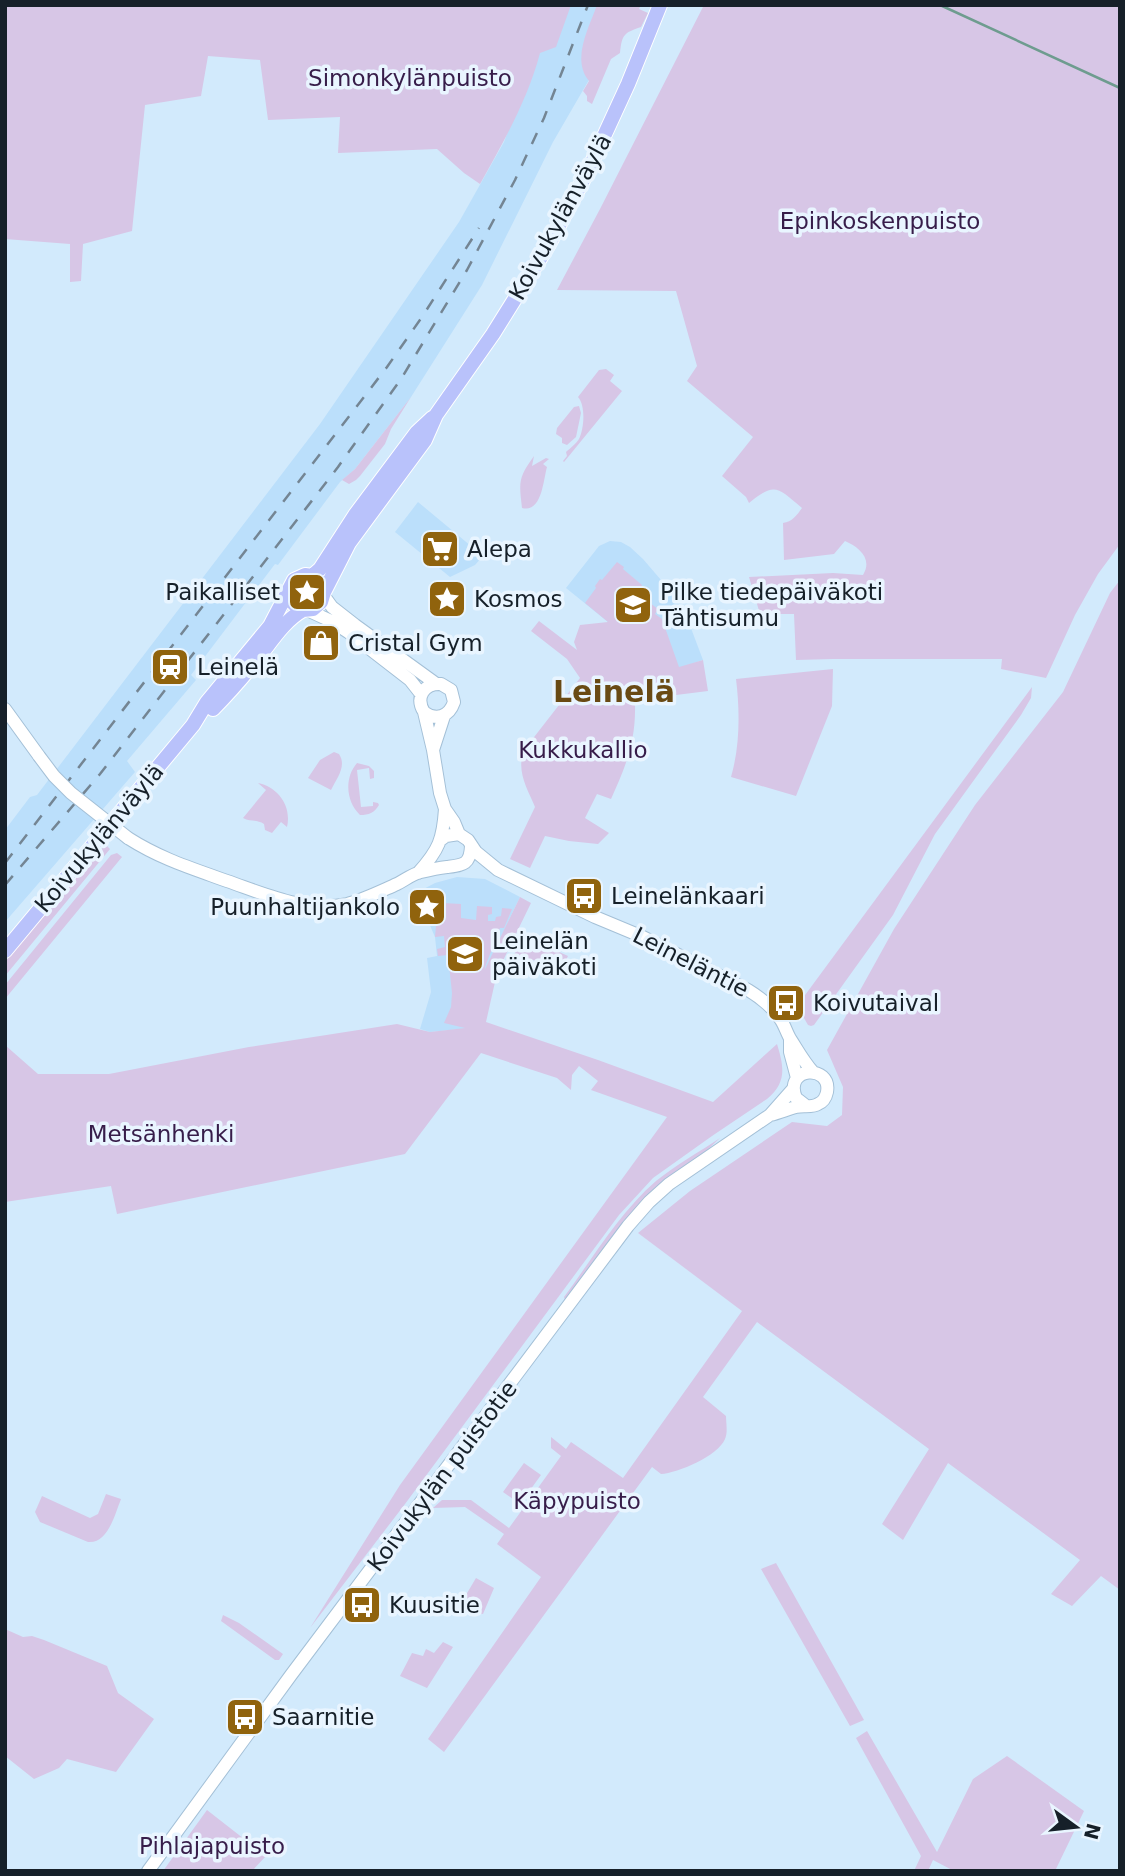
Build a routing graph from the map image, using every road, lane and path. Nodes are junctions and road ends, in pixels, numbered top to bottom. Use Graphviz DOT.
graph roads {
  1 [pos="660,5"];
  2 [pos="436,415"];
  3 [pos="312,576"];
  4 [pos="289,592"];
  5 [pos="324,594"];
  6 [pos="305,610"];
  7 [pos="435,683"];
  8 [pos="421,694"];
  9 [pos="5,709"];
  10 [pos="424,712"];
  11 [pos="444,716"];
  12 [pos="193,725"];
  13 [pos="433,750"];
  14 [pos="445,809"];
  15 [pos="458,834"];
  16 [pos="439,844"];
  17 [pos="471,846"];
  18 [pos="465,864"];
  19 [pos="449,866"];
  20 [pos="498,870"];
  21 [pos="418,873"];
  22 [pos="5,951"];
  23 [pos="790,1039"];
  24 [pos="813,1072"];
  25 [pos="795,1084"];
  26 [pos="805,1105"];
  27 [pos="770,1115"];
  28 [pos="148,1871"];
  1 -- 2 [label="main road, Koivukylänväylä"];
  2 -- 3 [label="main road, Koivukylänväylä"];
  2 -- 5 [label="main road, Koivukylänväylä"];
  3 -- 4 [label="main road, Koivukylänväylä"];
  3 -- 5 [label="main road"];
  4 -- 6 [label="main road"];
  4 -- 12 [label="main road, Koivukylänväylä"];
  5 -- 6 [label="main road, Koivukylänväylä"];
  5 -- 7 [label="street"];
  6 -- 8 [label="street"];
  6 -- 12 [label="main road, Koivukylänväylä"];
  7 -- 8 [label="street"];
  7 -- 11 [label="street"];
  8 -- 10 [label="street"];
  9 -- 21 [label="street, bridge"];
  10 -- 11 [label="street"];
  10 -- 13 [label="street"];
  11 -- 13 [label="street"];
  12 -- 22 [label="main road, Koivukylänväylä"];
  13 -- 14 [label="street"];
  14 -- 15 [label="street"];
  14 -- 16 [label="street"];
  15 -- 16 [label="street"];
  15 -- 17 [label="street"];
  16 -- 19 [label="street"];
  16 -- 21 [label="street"];
  17 -- 18 [label="street"];
  17 -- 20 [label="street, Leineläntie"];
  18 -- 19 [label="street"];
  18 -- 20 [label="street, Leineläntie"];
  19 -- 21 [label="street"];
  20 -- 23 [label="street, Leineläntie"];
  23 -- 24 [label="street, Leineläntie"];
  23 -- 25 [label="street, Leineläntie"];
  24 -- 25 [label="street"];
  24 -- 26 [label="street"];
  25 -- 26 [label="street"];
  25 -- 27 [label="street, Koivukylän puistotie"];
  26 -- 27 [label="street, Koivukylän puistotie"];
  27 -- 28 [label="street, Koivukylän puistotie"];
}
